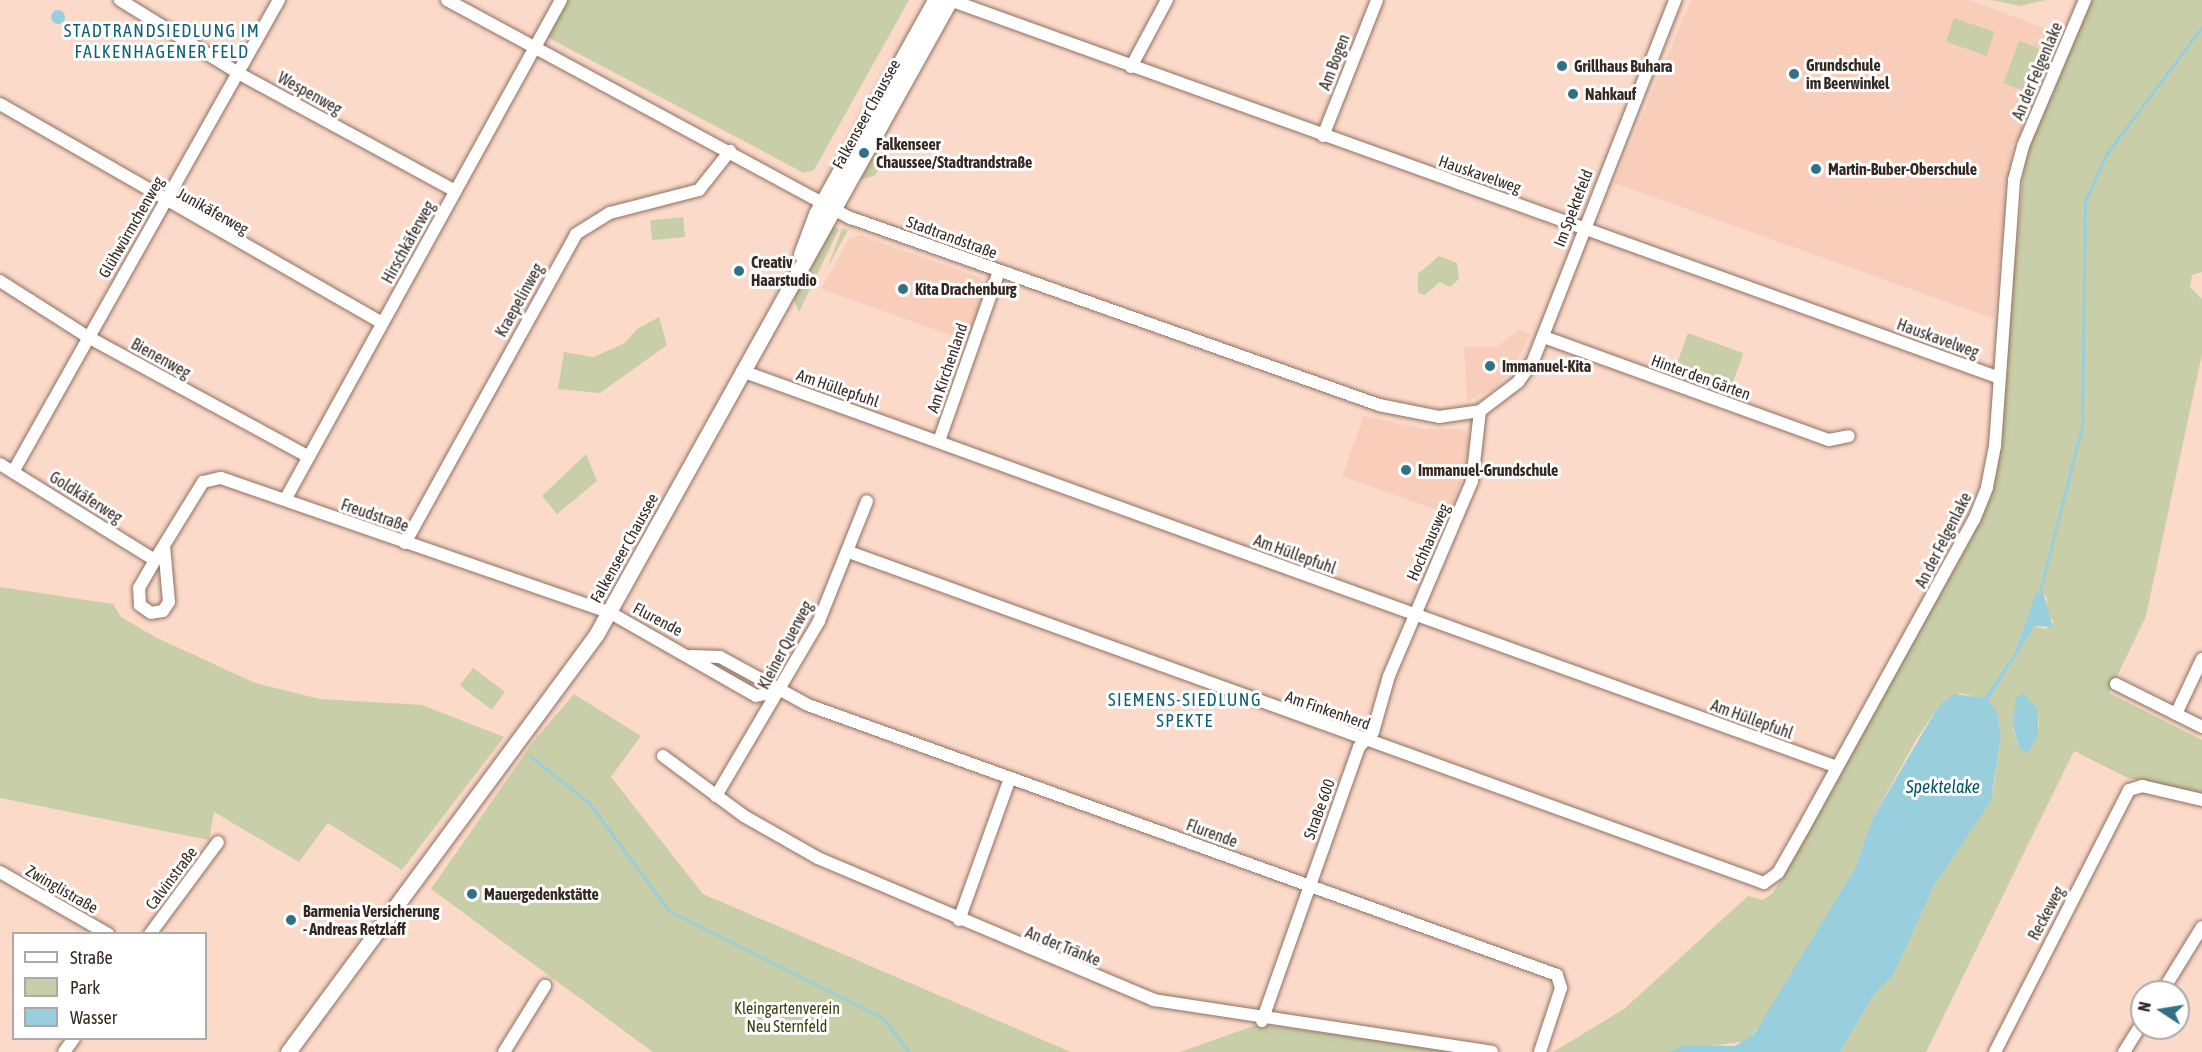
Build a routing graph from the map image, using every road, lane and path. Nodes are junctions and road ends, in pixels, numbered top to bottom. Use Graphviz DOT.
graph roads {
  1 [pos="120,0"];
  2 [pos="279,0"];
  3 [pos="447,0"];
  4 [pos="561,0"];
  5 [pos="935,0"];
  6 [pos="950,0"];
  7 [pos="1167,0"];
  8 [pos="1377,0"];
  9 [pos="1675,0"];
  10 [pos="2085,0"];
  11 [pos="535,47"];
  12 [pos="1131,67"];
  13 [pos="238,73"];
  14 [pos="0,104"];
  15 [pos="1323,136"];
  16 [pos="730,151"];
  17 [pos="455,191"];
  18 [pos="164,203"];
  19 [pos="828,205"];
  20 [pos="1583,227"];
  21 [pos="999,272"];
  22 [pos="0,281"];
  23 [pos="382,323"];
  24 [pos="88,337"];
  25 [pos="1544,337"];
  26 [pos="742,371"];
  27 [pos="2000,378"];
  28 [pos="1480,411"];
  29 [pos="1849,436"];
  30 [pos="939,441"];
  31 [pos="309,457"];
  32 [pos="0,464"];
  33 [pos="13,472"];
  34 [pos="285,500"];
  35 [pos="867,501"];
  36 [pos="405,543"];
  37 [pos="164,546"];
  38 [pos="849,552"];
  39 [pos="155,560"];
  40 [pos="609,612"];
  41 [pos="1414,614"];
  42 [pos="2202,659"];
  43 [pos="2116,684"];
  44 [pos="780,691"];
  45 [pos="2176,714"];
  46 [pos="2202,727"];
  47 [pos="1366,740"];
  48 [pos="663,756"];
  49 [pos="1837,767"];
  50 [pos="1010,778"];
  51 [pos="716,796"];
  52 [pos="2202,800"];
  53 [pos="219,842"];
  54 [pos="0,872"];
  55 [pos="1764,883"];
  56 [pos="1309,885"];
  57 [pos="959,920"];
  58 [pos="2202,927"];
  59 [pos="106,932"];
  60 [pos="151,932"];
  61 [pos="2169,980"];
  62 [pos="545,986"];
  63 [pos="1262,1020"];
  64 [pos="288,1052"];
  65 [pos="504,1052"];
  66 [pos="1492,1052"];
  67 [pos="1540,1052"];
  68 [pos="1995,1052"];
  1 -- 13 [label="street, Wespenweg"];
  2 -- 13 [label="street, Glühwürmchenweg"];
  3 -- 11 [label="street, Stadtrandstraße"];
  4 -- 11 [label="street, Hirschkäferweg"];
  5 -- 19 [label="main road, Falkenseer Chaussee"];
  6 -- 12 [label="street, Hauskavelweg"];
  6 -- 19 [label="main road, Falkenseer Chaussee"];
  7 -- 12 [label="street"];
  8 -- 15 [label="street, Am Bogen"];
  9 -- 20 [label="street, Im Spektefeld"];
  10 -- 27 [label="street, An der Felgenlake"];
  11 -- 16 [label="street, Stadtrandstraße"];
  11 -- 17 [label="street, Hirschkäferweg"];
  12 -- 15 [label="street, Hauskavelweg"];
  13 -- 17 [label="street, Wespenweg"];
  13 -- 18 [label="street, Glühwürmchenweg"];
  14 -- 18 [label="street, Junikäferweg"];
  15 -- 20 [label="street, Hauskavelweg"];
  16 -- 19 [label="street, Stadtrandstraße"];
  16 -- 36 [label="street, Kraepelinweg"];
  17 -- 23 [label="street, Hirschkäferweg"];
  18 -- 23 [label="street, Junikäferweg"];
  18 -- 24 [label="street, Glühwürmchenweg"];
  19 -- 21 [label="street, Stadtrandstraße"];
  19 -- 26 [label="main road, Falkenseer Chaussee"];
  20 -- 25 [label="street, Im Spektefeld"];
  20 -- 27 [label="street, Hauskavelweg"];
  21 -- 28 [label="street, Stadtrandstraße"];
  21 -- 30 [label="street, Am Kirchenland"];
  22 -- 24 [label="street, Bienenweg"];
  23 -- 31 [label="street, Hirschkäferweg"];
  24 -- 31 [label="street, Bienenweg"];
  24 -- 33 [label="street, Glühwürmchenweg"];
  25 -- 28 [label="street, Im Spektefeld"];
  25 -- 29 [label="street, Hinter den Gärten"];
  26 -- 30 [label="street, Am Hüllepfuhl"];
  26 -- 40 [label="main road, Falkenseer Chaussee"];
  27 -- 49 [label="street, An der Felgenlake"];
  28 -- 41 [label="street, Hochhausweg"];
  30 -- 41 [label="street, Am Hüllepfuhl"];
  31 -- 34 [label="street, Hirschkäferweg"];
  32 -- 33 [label="street, Goldkäferweg"];
  33 -- 39 [label="street, Goldkäferweg"];
  34 -- 36 [label="street, Freudstraße"];
  34 -- 37 [label="street, Freudstraße"];
  35 -- 38 [label="street, Kleiner Querweg"];
  36 -- 40 [label="street, Freudstraße"];
  37 -- 39 [label="street, Freudstraße"];
  37 -- 39 [label="street, Freudstraße"];
  38 -- 44 [label="street, Kleiner Querweg"];
  38 -- 47 [label="street, Am Finkenherd"];
  40 -- 44 [label="street, Flurende"];
  40 -- 64 [label="main road, Falkenseer Chaussee"];
  41 -- 47 [label="street, Straße 600"];
  41 -- 49 [label="street, Am Hüllepfuhl"];
  42 -- 45 [label="street"];
  43 -- 45 [label="street"];
  44 -- 50 [label="street, Flurende"];
  44 -- 51 [label="street, Kleiner Querweg"];
  45 -- 46 [label="street"];
  47 -- 55 [label="street, Am Finkenherd"];
  47 -- 56 [label="street, Straße 600"];
  48 -- 51 [label="street, An der Tränke"];
  49 -- 55 [label="street, An der Felgenlake"];
  50 -- 56 [label="street, Flurende"];
  50 -- 57 [label="street"];
  51 -- 57 [label="street, An der Tränke"];
  52 -- 68 [label="street, Reckeweg"];
  53 -- 60 [label="street, Calvinstraße"];
  54 -- 59 [label="street, Zwinglistraße"];
  56 -- 63 [label="street, Straße 600"];
  56 -- 67 [label="street, Flurende"];
  57 -- 63 [label="street, An der Tränke"];
  58 -- 61 [label="street"];
  62 -- 65 [label="street"];
  63 -- 66 [label="street, An der Tränke"];
}
